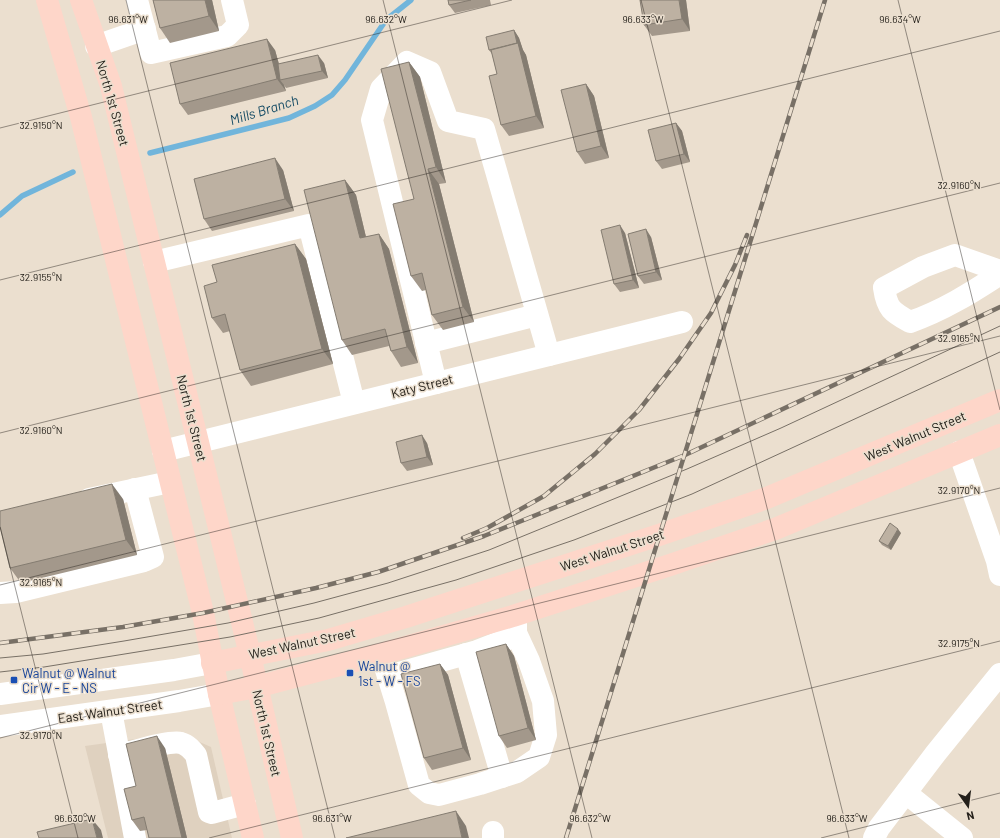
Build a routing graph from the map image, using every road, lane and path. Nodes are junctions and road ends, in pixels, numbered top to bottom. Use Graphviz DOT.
graph roads {
  1 [pos="47,0"];
  2 [pos="81,0"];
  3 [pos="137,0"];
  4 [pos="232,0"];
  5 [pos="145,29"];
  6 [pos="96,46"];
  7 [pos="154,262"];
  8 [pos="1000,271"];
  9 [pos="1000,274"];
  10 [pos="537,315"];
  11 [pos="682,322"];
  12 [pos="426,343"];
  13 [pos="549,355"];
  14 [pos="436,383"];
  15 [pos="1000,400"];
  16 [pos="354,403"];
  17 [pos="1000,435"];
  18 [pos="198,442"];
  19 [pos="163,451"];
  20 [pos="959,452"];
  21 [pos="170,482"];
  22 [pos="135,489"];
  23 [pos="67,504"];
  24 [pos="1000,575"];
  25 [pos="503,586"];
  26 [pos="0,593"];
  27 [pos="515,625"];
  28 [pos="381,654"];
  29 [pos="466,654"];
  30 [pos="250,655"];
  31 [pos="212,663"];
  32 [pos="1000,674"];
  33 [pos="388,676"];
  34 [pos="256,686"];
  35 [pos="0,694"];
  36 [pos="219,694"];
  37 [pos="111,711"];
  38 [pos="0,726"];
  39 [pos="119,755"];
  40 [pos="502,777"];
  41 [pos="906,793"];
  42 [pos="245,804"];
  43 [pos="134,838"];
  44 [pos="253,838"];
  45 [pos="292,838"];
  46 [pos="874,838"];
  47 [pos="962,838"];
  1 -- 19 [label="main road"];
  2 -- 6 [label="main road, North 1st Street"];
  3 -- 5 [label="street"];
  4 -- 5 [label="street"];
  5 -- 6 [label="street"];
  6 -- 7 [label="main road, North 1st Street"];
  7 -- 16 [label="street"];
  7 -- 18 [label="main road, North 1st Street"];
  8 -- 9 [label="street"];
  10 -- 12 [label="street"];
  10 -- 12 [label="street"];
  10 -- 13 [label="street"];
  11 -- 13 [label="street, Katy Street"];
  12 -- 14 [label="street"];
  13 -- 14 [label="street, Katy Street"];
  14 -- 16 [label="street, Katy Street"];
  15 -- 25 [label="main road, West Walnut Street"];
  16 -- 18 [label="street, Katy Street"];
  17 -- 20 [label="main road"];
  18 -- 19 [label="street, Katy Street"];
  18 -- 30 [label="main road, North 1st Street"];
  19 -- 21 [label="main road"];
  20 -- 24 [label="street"];
  20 -- 27 [label="main road"];
  21 -- 22 [label="street"];
  21 -- 31 [label="main road"];
  22 -- 23 [label="street"];
  22 -- 26 [label="street"];
  25 -- 27 [label="main road"];
  25 -- 30 [label="main road, West Walnut Street"];
  27 -- 28 [label="main road"];
  27 -- 29 [label="street"];
  27 -- 40 [label="street"];
  28 -- 33 [label="street"];
  28 -- 34 [label="main road"];
  29 -- 33 [label="street"];
  29 -- 40 [label="street"];
  30 -- 31 [label="main road, West Walnut Street"];
  30 -- 34 [label="main road, North 1st Street"];
  31 -- 35 [label="street"];
  31 -- 36 [label="main road"];
  32 -- 41 [label="street"];
  33 -- 40 [label="street"];
  34 -- 36 [label="main road"];
  34 -- 45 [label="main road, North 1st Street"];
  36 -- 37 [label="street, East Walnut Street"];
  36 -- 42 [label="main road"];
  37 -- 38 [label="street, East Walnut Street"];
  37 -- 39 [label="street"];
  39 -- 42 [label="street"];
  39 -- 43 [label="street"];
  41 -- 46 [label="street"];
  41 -- 47 [label="street"];
  42 -- 44 [label="main road"];
}
